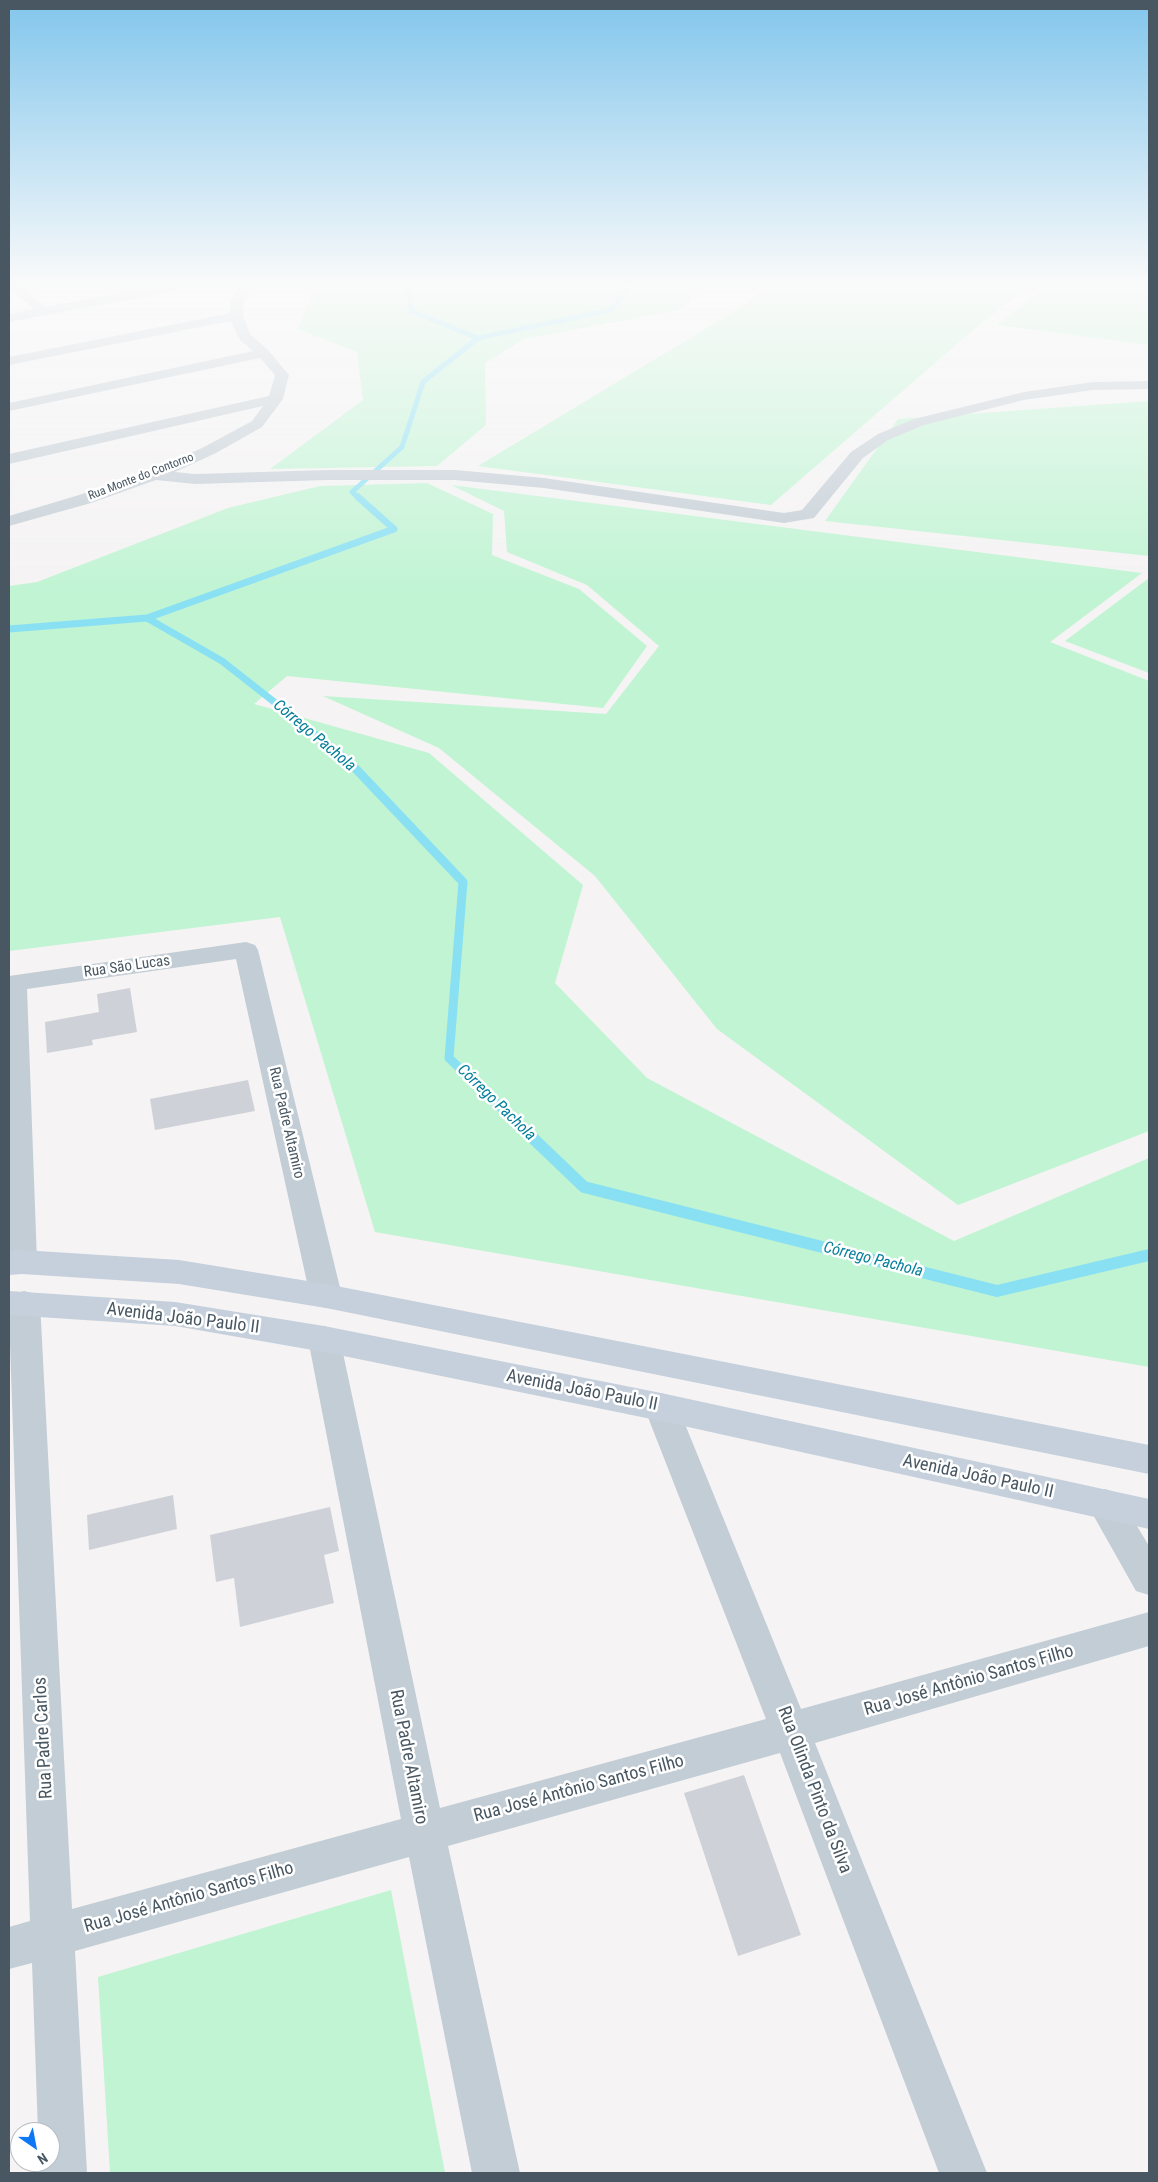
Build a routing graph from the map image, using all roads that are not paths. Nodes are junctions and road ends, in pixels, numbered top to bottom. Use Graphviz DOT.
graph roads {
  1 [pos="90,390"];
  2 [pos="278,390"];
  3 [pos="1067,390"];
  4 [pos="276,399"];
  5 [pos="9,407"];
  6 [pos="9,459"];
  7 [pos="155,475"];
  8 [pos="9,521"];
  9 [pos="246,950"];
  10 [pos="11,984"];
  11 [pos="15,1263"];
  12 [pos="326,1296"];
  13 [pos="16,1303"];
  14 [pos="324,1339"];
  15 [pos="662,1407"];
  16 [pos="1149,1460"];
  17 [pos="1105,1504"];
  18 [pos="1149,1514"];
  19 [pos="1149,1579"];
  20 [pos="1149,1630"];
  21 [pos="791,1731"];
  22 [pos="424,1832"];
  23 [pos="52,1936"];
  24 [pos="9,1948"];
  25 [pos="62,2173"];
  26 [pos="496,2173"];
  27 [pos="963,2173"];
  1 -- 5 [label="street"];
  2 -- 4 [label="street, Rua Monte do Contorno"];
  3 -- 7 [label="street"];
  4 -- 6 [label="street"];
  4 -- 7 [label="street, Rua Monte do Contorno"];
  7 -- 8 [label="street, Rua Monte do Contorno"];
  9 -- 10 [label="street, Rua São Lucas"];
  9 -- 12 [label="street, Rua Padre Altamiro"];
  10 -- 11 [label="street"];
  11 -- 12 [label="street"];
  12 -- 14 [label="street"];
  12 -- 16 [label="street"];
  13 -- 14 [label="street, Avenida João Paulo II"];
  13 -- 23 [label="street, Rua Padre Carlos"];
  14 -- 15 [label="street, Avenida João Paulo II"];
  14 -- 22 [label="street, Rua Padre Altamiro"];
  15 -- 17 [label="street, Avenida João Paulo II"];
  15 -- 21 [label="street, Rua Olinda Pinto da Silva"];
  17 -- 18 [label="street, Avenida João Paulo II"];
  17 -- 19 [label="street"];
  20 -- 21 [label="street, Rua José Antônio Santos Filho"];
  21 -- 22 [label="street, Rua José Antônio Santos Filho"];
  21 -- 27 [label="street, Rua Olinda Pinto da Silva"];
  22 -- 23 [label="street, Rua José Antônio Santos Filho"];
  22 -- 26 [label="street, Rua Padre Altamiro"];
  23 -- 24 [label="street, Rua José Antônio Santos Filho"];
  23 -- 25 [label="street, Rua Padre Carlos"];
}
